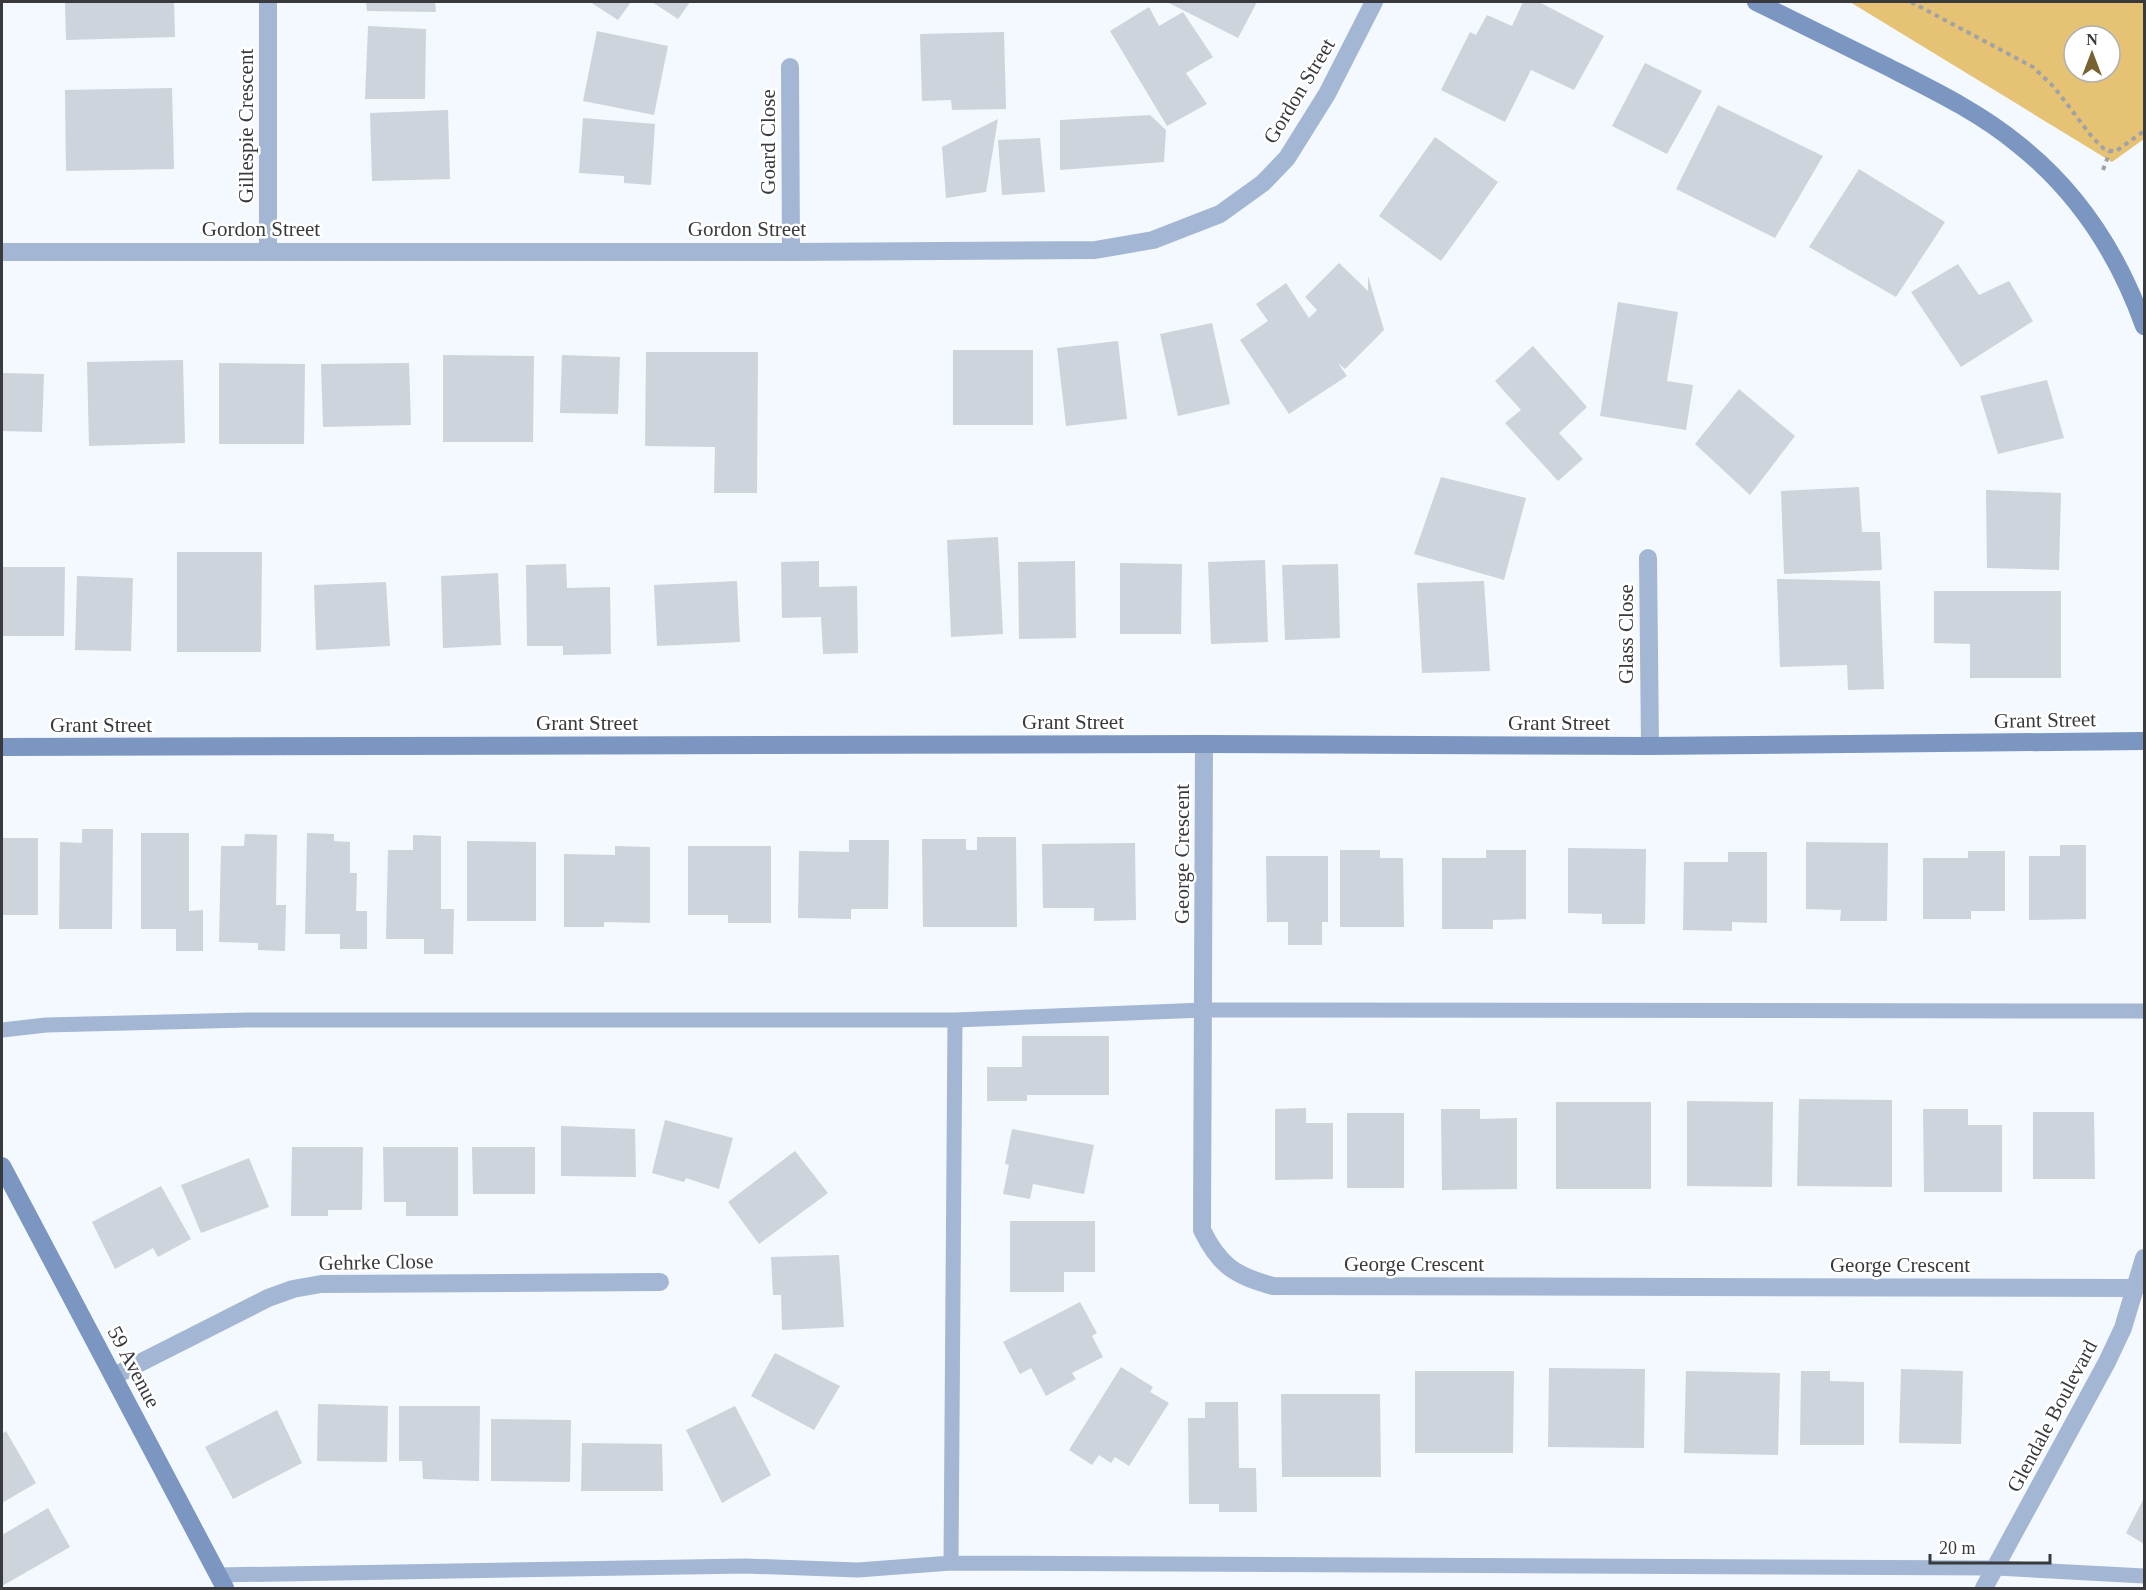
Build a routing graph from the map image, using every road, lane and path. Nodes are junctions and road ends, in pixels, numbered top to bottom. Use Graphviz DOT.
graph roads {
  1 [pos="268,2"];
  2 [pos="1374,2"];
  3 [pos="1756,2"];
  4 [pos="1911,2"];
  5 [pos="790,67"];
  6 [pos="2145,131"];
  7 [pos="2110,151"];
  8 [pos="2103,170"];
  9 [pos="268,251"];
  10 [pos="2,252"];
  11 [pos="791,252"];
  12 [pos="2145,326"];
  13 [pos="1648,558"];
  14 [pos="2145,741"];
  15 [pos="1204,744"];
  16 [pos="1650,746"];
  17 [pos="2,747"];
  18 [pos="1204,1010"];
  19 [pos="2145,1011"];
  20 [pos="955,1020"];
  21 [pos="2,1030"];
  22 [pos="2,1166"];
  23 [pos="2145,1258"];
  24 [pos="660,1282"];
  25 [pos="2136,1288"];
  26 [pos="114,1376"];
  27 [pos="951,1563"];
  28 [pos="1996,1568"];
  29 [pos="2145,1576"];
  30 [pos="222,1582"];
  31 [pos="1984,1588"];
  1 -- 9 [label="street, Gillespie Crescent"];
  2 -- 11 [label="street, Gordon Street"];
  3 -- 12 [label="street"];
  4 -- 7 [label="path"];
  5 -- 11 [label="street, Goard Close"];
  6 -- 7 [label="path"];
  7 -- 8 [label="path"];
  9 -- 10 [label="street, Gordon Street"];
  9 -- 11 [label="street, Gordon Street"];
  13 -- 16 [label="street, Glass Close"];
  14 -- 16 [label="street, Grant Street"];
  15 -- 16 [label="street, Grant Street"];
  15 -- 17 [label="street, Grant Street"];
  15 -- 18 [label="street, George Crescent"];
  18 -- 19 [label="lane"];
  18 -- 20 [label="lane"];
  18 -- 25 [label="street, George Crescent"];
  20 -- 21 [label="lane"];
  20 -- 27 [label="lane"];
  22 -- 26 [label="street, 59 Avenue"];
  23 -- 25 [label="street, Glendale Boulevard"];
  24 -- 26 [label="street, Gehrke Close"];
  25 -- 28 [label="street, Glendale Boulevard"];
  26 -- 30 [label="street, 59 Avenue"];
  27 -- 28 [label="lane"];
  27 -- 30 [label="lane"];
  28 -- 29 [label="lane"];
  28 -- 31 [label="street, Glendale Boulevard"];
}
